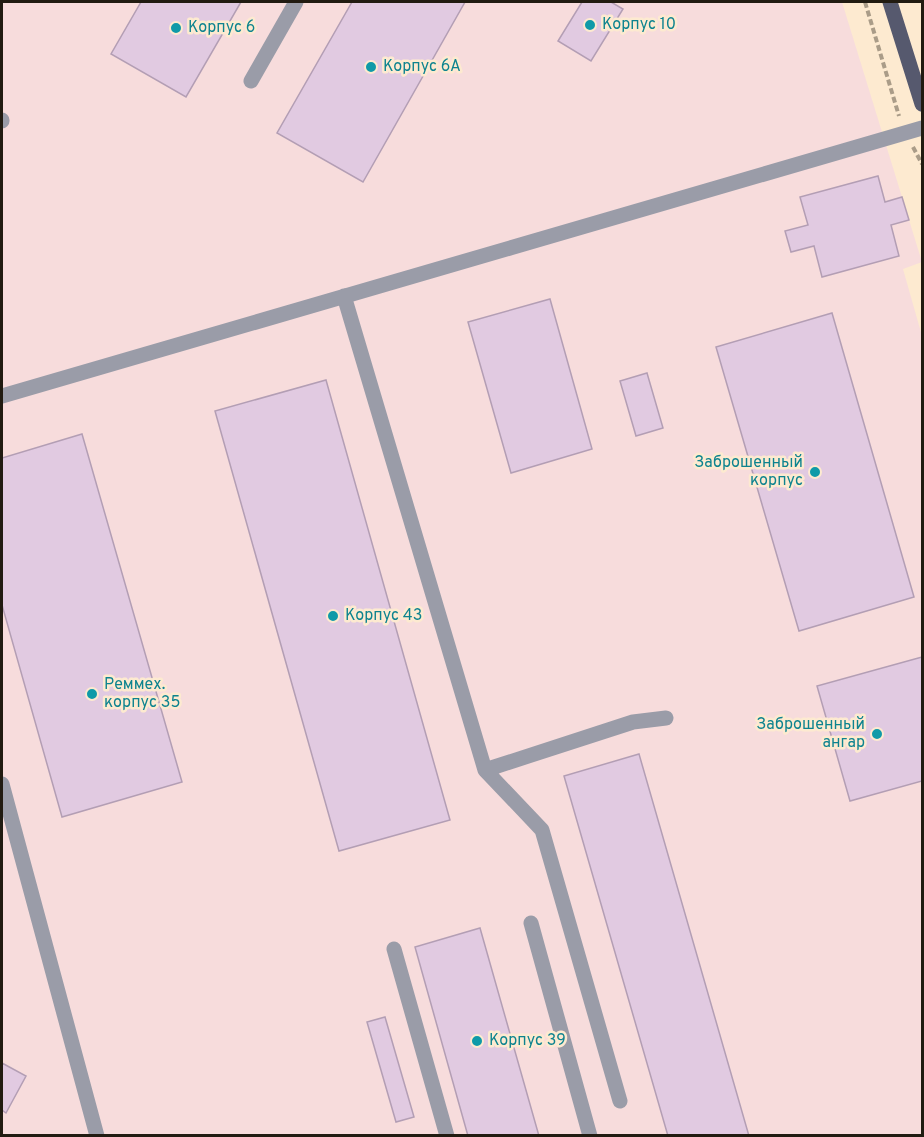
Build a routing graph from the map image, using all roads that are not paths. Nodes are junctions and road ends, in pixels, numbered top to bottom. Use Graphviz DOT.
graph roads {
  1 [pos="296,2"];
  2 [pos="890,2"];
  3 [pos="251,81"];
  4 [pos="922,104"];
  5 [pos="922,128"];
  6 [pos="344,296"];
  7 [pos="2,396"];
  8 [pos="666,718"];
  9 [pos="485,770"];
  10 [pos="2,784"];
  11 [pos="531,922"];
  12 [pos="394,949"];
  13 [pos="620,1101"];
  14 [pos="97,1136"];
  15 [pos="447,1136"];
  16 [pos="590,1136"];
  1 -- 3 [label="lane"];
  2 -- 4 [label="main road"];
  5 -- 6 [label="lane"];
  6 -- 7 [label="lane"];
  6 -- 9 [label="lane"];
  8 -- 9 [label="lane"];
  9 -- 13 [label="lane"];
  10 -- 14 [label="lane"];
  11 -- 16 [label="lane"];
  12 -- 15 [label="lane"];
}
